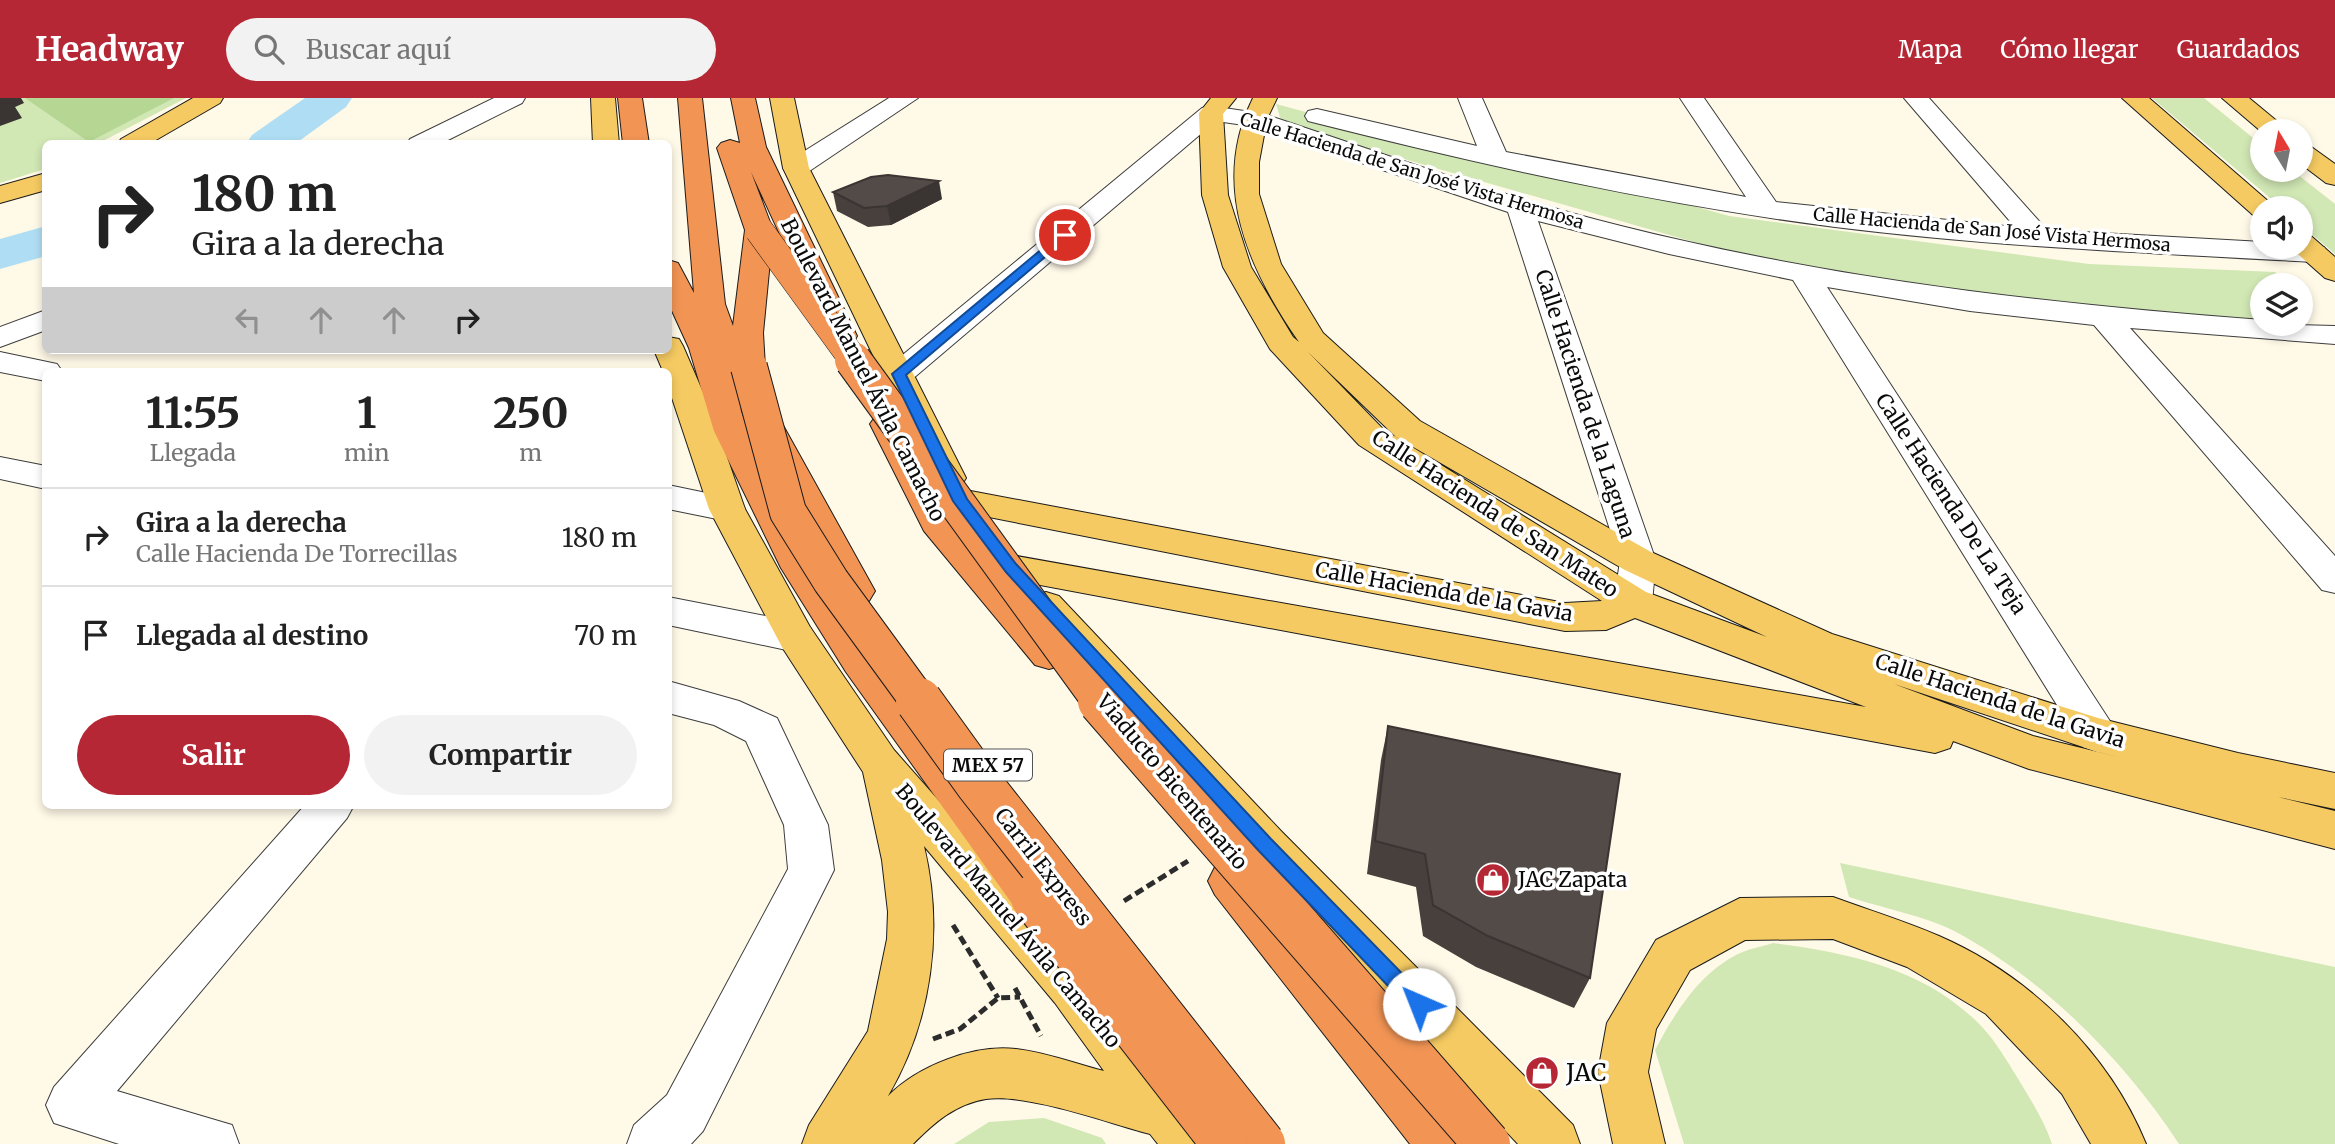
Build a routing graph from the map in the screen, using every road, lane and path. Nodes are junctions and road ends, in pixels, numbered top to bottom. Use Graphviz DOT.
graph roads {
  1 [pos="211,98"];
  2 [pos="513,98"];
  3 [pos="603,98"];
  4 [pos="630,98"];
  5 [pos="690,98"];
  6 [pos="722,98"];
  7 [pos="743,98"];
  8 [pos="782,98"];
  9 [pos="906,98"];
  10 [pos="1470,98"];
  11 [pos="1692,98"];
  12 [pos="1916,98"];
  13 [pos="2134,98"];
  14 [pos="2234,98"];
  15 [pos="1213,103"];
  16 [pos="1261,107"];
  17 [pos="2261,119"];
  18 [pos="137,140"];
  19 [pos="427,140"];
  20 [pos="606,140"];
  21 [pos="635,140"];
  22 [pos="1496,160"];
  23 [pos="2314,161"];
  24 [pos="796,168"];
  25 [pos="2335,177"];
  26 [pos="42,182"];
  27 [pos="0,195"];
  28 [pos="2250,198"];
  29 [pos="1520,207"];
  30 [pos="1767,209"];
  31 [pos="759,229"];
  32 [pos="2039,238"];
  33 [pos="2317,256"];
  34 [pos="1804,274"];
  35 [pos="672,278"];
  36 [pos="2103,317"];
  37 [pos="42,321"];
  38 [pos="2335,335"];
  39 [pos="0,338"];
  40 [pos="671,354"];
  41 [pos="0,362"];
  42 [pos="42,370"];
  43 [pos="899,374"];
  44 [pos="0,468"];
  45 [pos="42,477"];
  46 [pos="672,499"];
  47 [pos="960,501"];
  48 [pos="762,513"];
  49 [pos="1638,561"];
  50 [pos="1011,568"];
  51 [pos="2335,580"];
  52 [pos="1633,602"];
  53 [pos="672,612"];
  54 [pos="796,637"];
  55 [pos="672,698"];
  56 [pos="2032,734"];
  57 [pos="2098,735"];
  58 [pos="879,762"];
  59 [pos="2335,791"];
  60 [pos="328,809"];
  61 [pos="2335,830"];
  62 [pos="1194,857"];
  63 [pos="1112,910"];
  64 [pos="948,917"];
  65 [pos="1009,977"];
  66 [pos="888,1045"];
  67 [pos="1048,1048"];
  68 [pos="1178,1128"];
  69 [pos="213,1144"];
  70 [pos="653,1144"];
  71 [pos="828,1144"];
  72 [pos="877,1144"];
  73 [pos="1225,1144"];
  74 [pos="1262,1144"];
  75 [pos="1283,1144"];
  76 [pos="1443,1144"];
  77 [pos="1487,1144"];
  78 [pos="1554,1144"];
  79 [pos="1639,1144"];
  80 [pos="2120,1144"];
  1 -- 18 [label="main road"];
  2 -- 19 [label="street"];
  3 -- 20 [label="main road"];
  4 -- 21 [label="highway"];
  5 -- 75 [label="highway, MEX 57"];
  6 -- 31 [label="highway, Viaducto Bicentenario"];
  7 -- 76 [label="highway, Boulevard Manuel Ávila Camacho"];
  8 -- 24 [label="main road, Boulevard Manuel Ávila Camacho"];
  9 -- 24 [label="street"];
  10 -- 22 [label="street"];
  11 -- 30 [label="street"];
  12 -- 32 [label="street"];
  13 -- 28 [label="main road"];
  14 -- 17 [label="main road"];
  15 -- 16 [label="street, Calle Hacienda de San José Vista Hermosa"];
  15 -- 43 [label="street"];
  15 -- 52 [label="main road, Calle Hacienda de San Mateo"];
  16 -- 22 [label="street, Calle Hacienda de San José Vista Hermosa"];
  16 -- 29 [label="street, Calle Hacienda de San José Vista Hermosa"];
  16 -- 49 [label="main road, Calle Hacienda de San Mateo"];
  22 -- 30 [label="street, Calle Hacienda de San José Vista Hermosa"];
  23 -- 25 [label="main road"];
  24 -- 43 [label="main road, Boulevard Manuel Ávila Camacho"];
  26 -- 27 [label="main road"];
  29 -- 34 [label="street, Calle Hacienda de San José Vista Hermosa"];
  29 -- 49 [label="street, Calle Hacienda de la Laguna"];
  30 -- 32 [label="street, Calle Hacienda de San José Vista Hermosa"];
  31 -- 48 [label="highway, Viaducto Bicentenario, bridge"];
  31 -- 77 [label="highway, Viaducto Bicentenario, bridge"];
  32 -- 33 [label="street, Calle Hacienda de San José Vista Hermosa"];
  34 -- 36 [label="street, Calle Hacienda de San José Vista Hermosa"];
  34 -- 57 [label="street, Calle Hacienda De La Teja"];
  35 -- 48 [label="highway"];
  36 -- 38 [label="street, Calle Hacienda de San José Vista Hermosa"];
  36 -- 51 [label="street"];
  37 -- 39 [label="street"];
  40 -- 48 [label="main road, Boulevard Manuel Ávila Camacho"];
  41 -- 42 [label="street"];
  43 -- 47 [label="main road, Boulevard Manuel Ávila Camacho"];
  44 -- 45 [label="street"];
  46 -- 48 [label="street"];
  47 -- 50 [label="main road, Boulevard Manuel Ávila Camacho"];
  47 -- 52 [label="main road, Calle Hacienda de la Gavia"];
  48 -- 54 [label="main road, Boulevard Manuel Ávila Camacho"];
  48 -- 73 [label="highway, Viaducto Bicentenario, bridge"];
  48 -- 74 [label="highway, Carril Express, bridge"];
  49 -- 52 [label="street, Calle Hacienda de la Laguna"];
  49 -- 56 [label="main road, Calle Hacienda de la Gavia"];
  50 -- 56 [label="main road, Calle Hacienda de la Gavia"];
  50 -- 78 [label="main road, Boulevard Manuel Ávila Camacho"];
  52 -- 56 [label="main road, Calle Hacienda de la Gavia"];
  53 -- 54 [label="street"];
  54 -- 58 [label="main road, Boulevard Manuel Ávila Camacho"];
  55 -- 70 [label="street"];
  56 -- 57 [label="main road, Calle Hacienda de la Gavia"];
  56 -- 61 [label="main road, Calle Hacienda de la Gavia"];
  57 -- 59 [label="main road, Calle Hacienda de la Gavia"];
  58 -- 66 [label="main road"];
  58 -- 68 [label="main road, Boulevard Manuel Ávila Camacho"];
  60 -- 69 [label="street"];
  62 -- 63 [label="path, bridge"];
  64 -- 66 [label="path"];
  65 -- 67 [label="path"];
  66 -- 71 [label="main road"];
  68 -- 72 [label="main road"];
  79 -- 80 [label="main road"];
}
